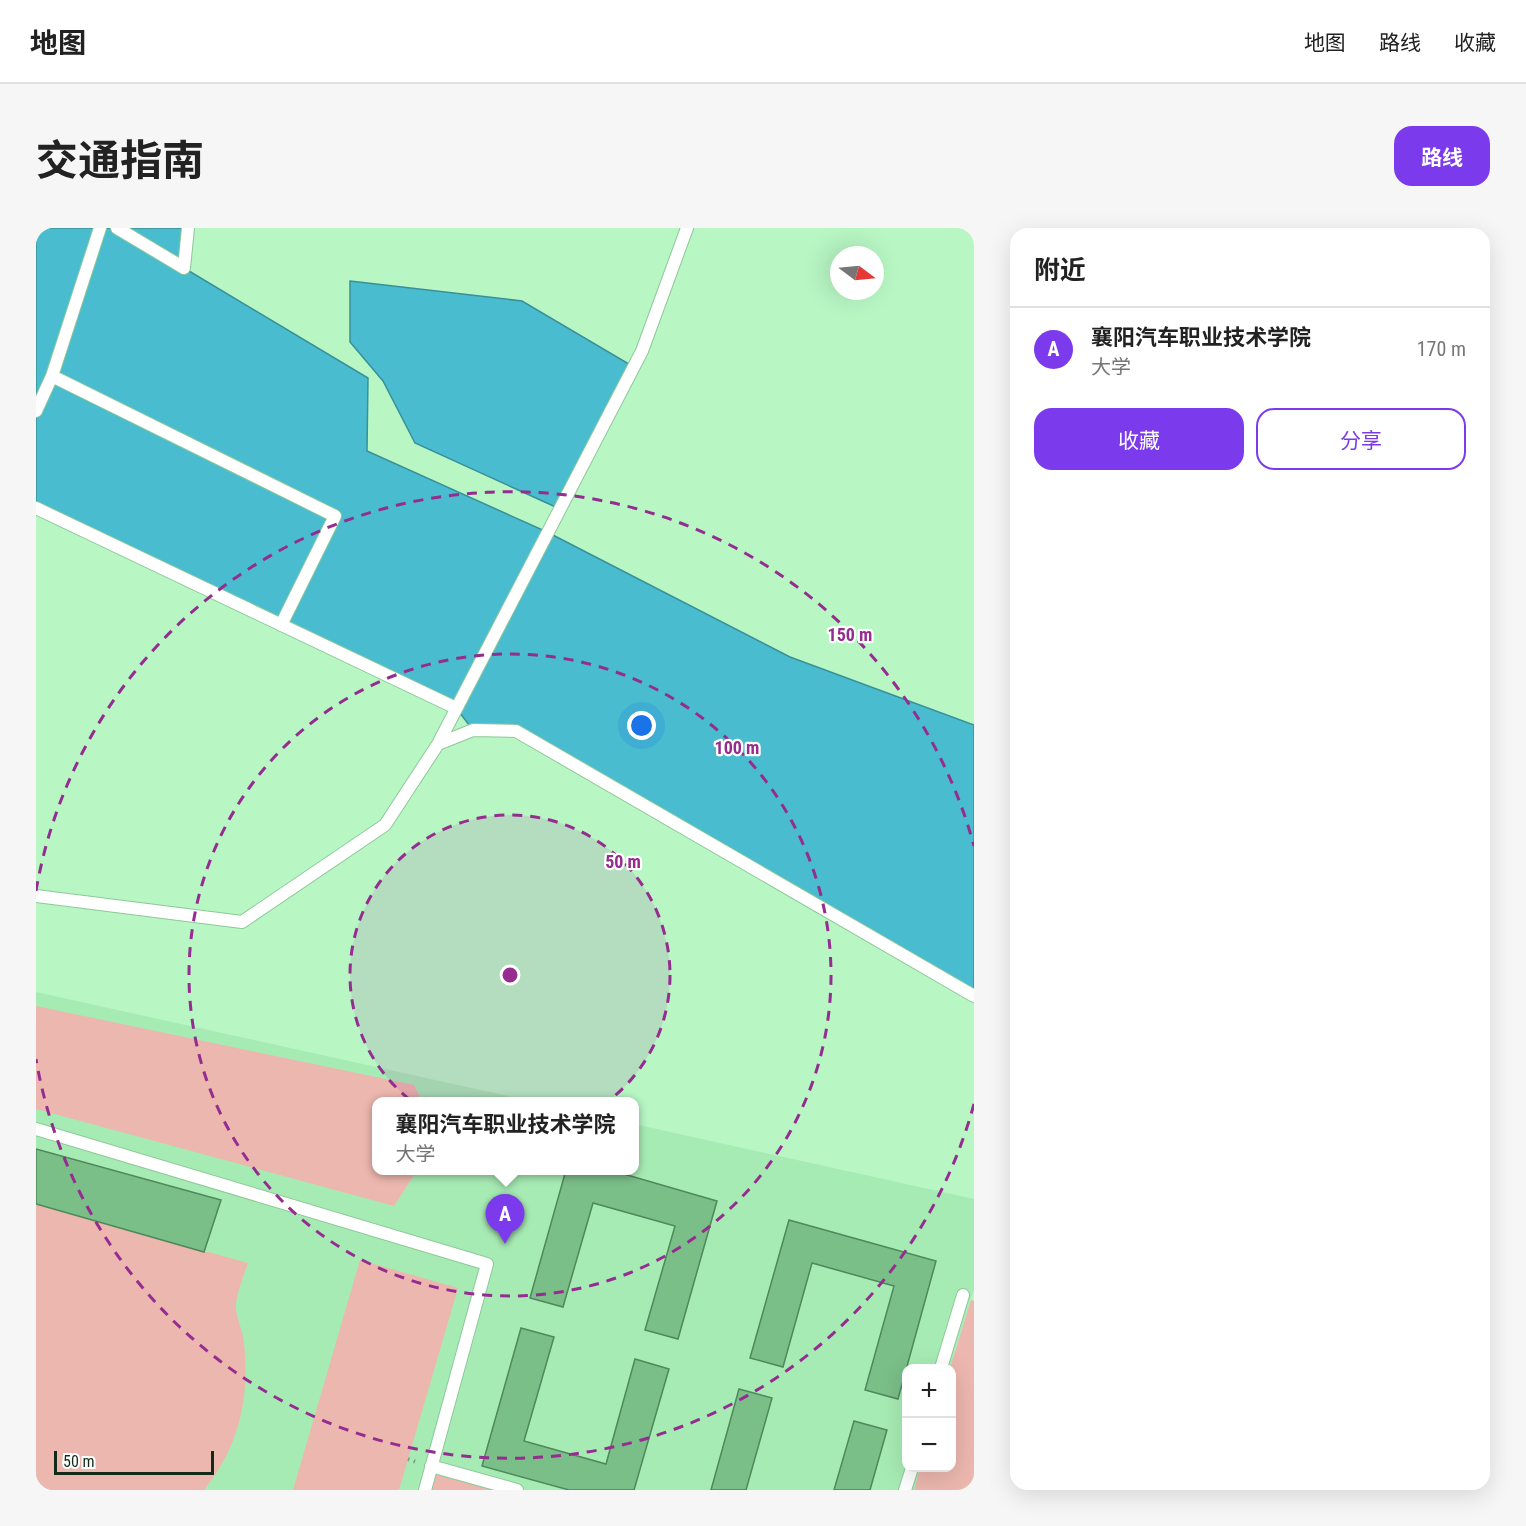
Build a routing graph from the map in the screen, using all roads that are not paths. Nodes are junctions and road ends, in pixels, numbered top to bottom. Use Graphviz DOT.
graph roads {
  1 [pos="100,228"];
  2 [pos="117,228"];
  3 [pos="188,228"];
  4 [pos="687,228"];
  5 [pos="52,376"];
  6 [pos="36,411"];
  7 [pos="36,508"];
  8 [pos="281,625"];
  9 [pos="456,708"];
  10 [pos="438,744"];
  11 [pos="36,896"];
  12 [pos="974,996"];
  13 [pos="36,1130"];
  14 [pos="963,1295"];
  15 [pos="942,1364"];
  16 [pos="431,1466"];
  17 [pos="910,1472"];
  18 [pos="425,1490"];
  19 [pos="517,1490"];
  20 [pos="905,1490"];
  1 -- 5 [label="lane"];
  2 -- 3 [label="lane"];
  4 -- 9 [label="lane"];
  5 -- 6 [label="lane"];
  5 -- 8 [label="lane"];
  7 -- 8 [label="lane"];
  8 -- 9 [label="lane"];
  9 -- 10 [label="lane"];
  10 -- 11 [label="lane"];
  10 -- 12 [label="lane"];
  13 -- 16 [label="lane"];
  14 -- 15 [label="lane"];
  16 -- 18 [label="lane"];
  16 -- 19 [label="lane"];
  17 -- 20 [label="lane"];
}
